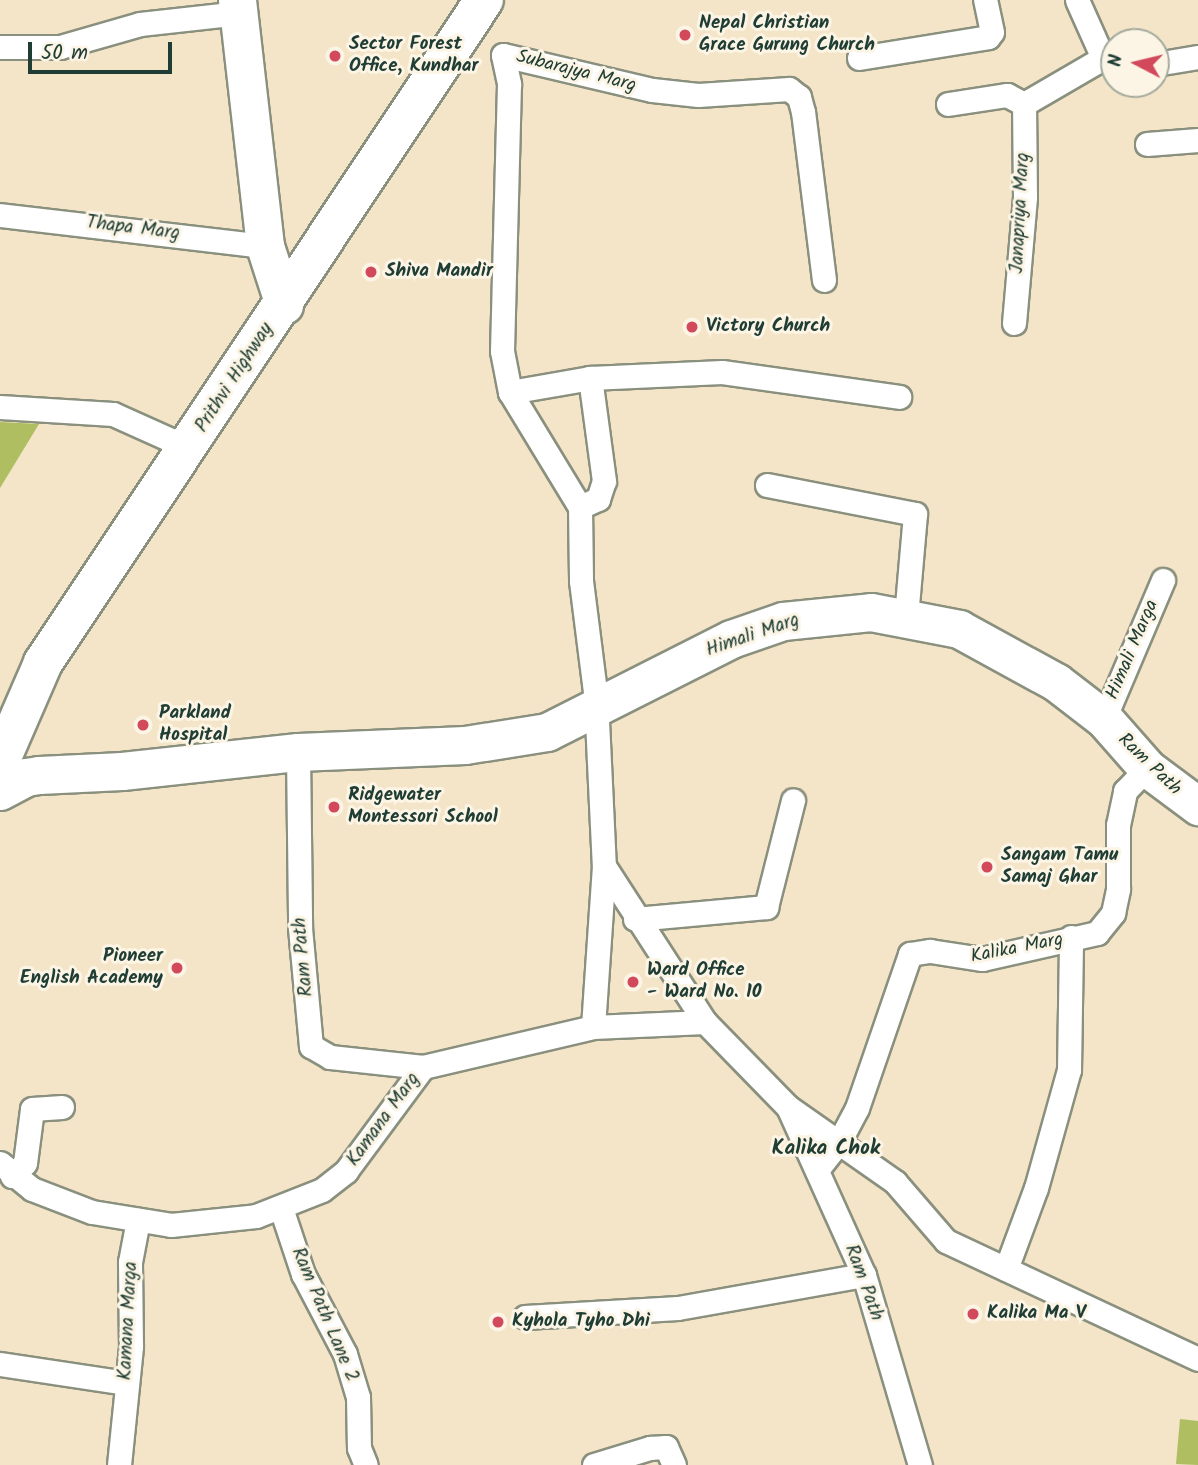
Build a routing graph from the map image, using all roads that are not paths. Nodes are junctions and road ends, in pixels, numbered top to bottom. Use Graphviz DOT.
graph roads {
  1 [pos="484,0"];
  2 [pos="985,0"];
  3 [pos="1077,0"];
  4 [pos="238,6"];
  5 [pos="1100,42"];
  6 [pos="0,47"];
  7 [pos="1198,57"];
  8 [pos="859,58"];
  9 [pos="1170,62"];
  10 [pos="1100,64"];
  11 [pos="948,104"];
  12 [pos="1024,104"];
  13 [pos="1198,140"];
  14 [pos="1147,144"];
  15 [pos="0,215"];
  16 [pos="265,246"];
  17 [pos="824,280"];
  18 [pos="284,305"];
  19 [pos="1014,323"];
  20 [pos="590,378"];
  21 [pos="510,392"];
  22 [pos="899,397"];
  23 [pos="0,407"];
  24 [pos="189,448"];
  25 [pos="767,485"];
  26 [pos="580,507"];
  27 [pos="1163,580"];
  28 [pos="906,616"];
  29 [pos="43,663"];
  30 [pos="0,709"];
  31 [pos="597,709"];
  32 [pos="1104,719"];
  33 [pos="298,752"];
  34 [pos="0,762"];
  35 [pos="1147,768"];
  36 [pos="0,791"];
  37 [pos="793,800"];
  38 [pos="1198,806"];
  39 [pos="604,866"];
  40 [pos="635,919"];
  41 [pos="1071,937"];
  42 [pos="705,1022"];
  43 [pos="593,1027"];
  44 [pos="423,1067"];
  45 [pos="62,1107"];
  46 [pos="788,1107"];
  47 [pos="839,1142"];
  48 [pos="6,1169"];
  49 [pos="817,1170"];
  50 [pos="282,1208"];
  51 [pos="138,1220"];
  52 [pos="1006,1269"];
  53 [pos="863,1275"];
  54 [pos="525,1317"];
  55 [pos="1198,1359"];
  56 [pos="0,1364"];
  57 [pos="126,1383"];
  58 [pos="119,1465"];
  59 [pos="366,1465"];
  60 [pos="594,1465"];
  61 [pos="674,1465"];
  62 [pos="920,1465"];
  1 -- 18 [label="highway, Prithvi Highway"];
  2 -- 8 [label="street"];
  3 -- 5 [label="street"];
  4 -- 6 [label="street"];
  4 -- 16 [label="main road"];
  7 -- 9 [label="street"];
  10 -- 12 [label="street"];
  11 -- 12 [label="street"];
  12 -- 19 [label="street, Janapriya Marg"];
  13 -- 14 [label="street"];
  15 -- 16 [label="street, Thapa Marg"];
  16 -- 18 [label="main road"];
  17 -- 21 [label="street, Subarajya Marg"];
  18 -- 24 [label="highway, Prithvi Highway"];
  20 -- 21 [label="street"];
  20 -- 22 [label="street"];
  20 -- 26 [label="street"];
  21 -- 26 [label="street, Subarajya Marg"];
  23 -- 24 [label="street"];
  24 -- 29 [label="highway, Prithvi Highway"];
  25 -- 28 [label="street"];
  26 -- 31 [label="street"];
  27 -- 32 [label="street, Himali Marga"];
  28 -- 31 [label="main road, Himali Marg"];
  28 -- 32 [label="main road, Himali Marg"];
  29 -- 30 [label="highway"];
  29 -- 34 [label="highway, Prithvi Highway"];
  31 -- 33 [label="main road"];
  31 -- 39 [label="street"];
  32 -- 35 [label="main road, Ram Path"];
  33 -- 36 [label="main road"];
  33 -- 44 [label="street, Ram Path"];
  35 -- 38 [label="main road, Ram Path"];
  35 -- 41 [label="street"];
  37 -- 40 [label="street"];
  39 -- 40 [label="street"];
  39 -- 43 [label="street"];
  40 -- 42 [label="street"];
  41 -- 47 [label="street, Kalika Marg"];
  41 -- 52 [label="street, Kalika Marg"];
  42 -- 43 [label="street, Kamana Marg"];
  42 -- 46 [label="street"];
  43 -- 44 [label="street, Kamana Marg"];
  44 -- 50 [label="street, Kamana Marg"];
  45 -- 48 [label="street"];
  46 -- 47 [label="street"];
  46 -- 49 [label="street, Ram Path"];
  47 -- 49 [label="street"];
  47 -- 52 [label="street"];
  48 -- 51 [label="street, Kamana Marg"];
  49 -- 53 [label="street, Ram Path"];
  50 -- 51 [label="street, Kamana Marg"];
  50 -- 59 [label="street, Ram Path Lane 2"];
  51 -- 57 [label="street, Kamana Marga"];
  52 -- 55 [label="street"];
  53 -- 54 [label="street"];
  53 -- 62 [label="street, Ram Path"];
  56 -- 57 [label="street"];
  57 -- 58 [label="street, Kamana Marga"];
  60 -- 61 [label="street"];
}
